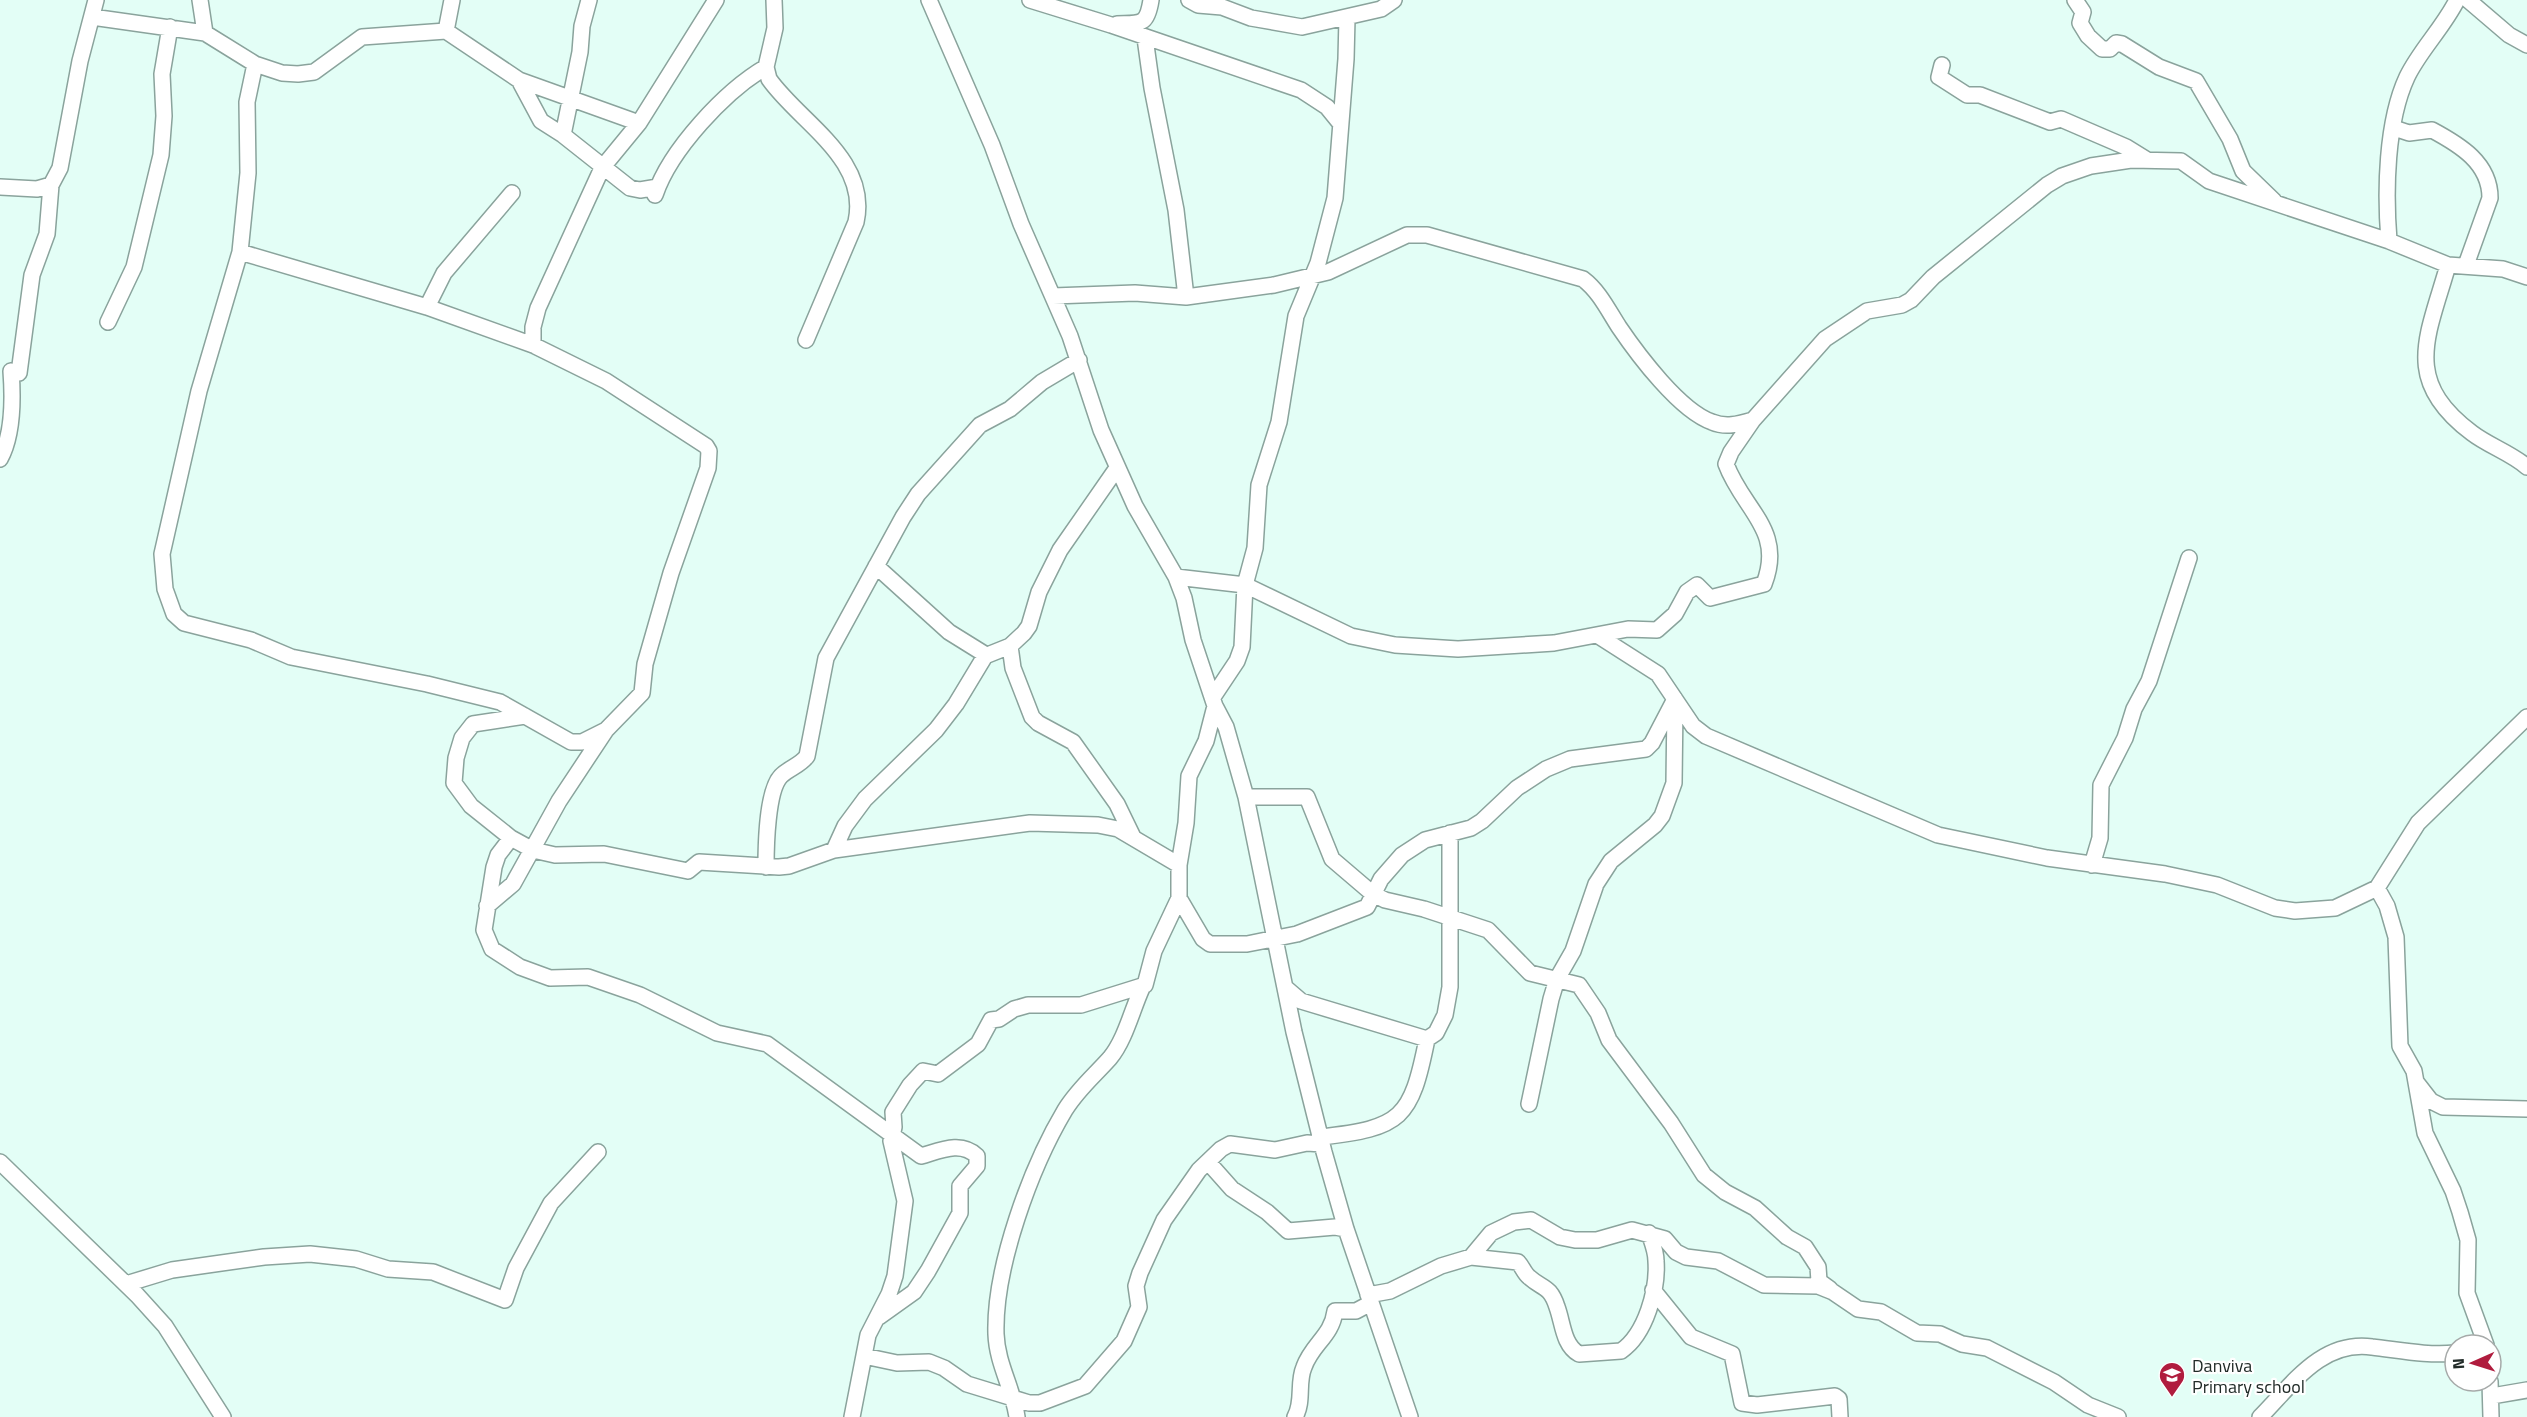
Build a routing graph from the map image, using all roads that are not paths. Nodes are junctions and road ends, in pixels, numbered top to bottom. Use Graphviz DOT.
graph roads {
  1 [pos="96,0"];
  2 [pos="200,0"];
  3 [pos="452,0"];
  4 [pos="589,0"];
  5 [pos="716,0"];
  6 [pos="774,0"];
  7 [pos="929,0"];
  8 [pos="1030,0"];
  9 [pos="1151,0"];
  10 [pos="1189,0"];
  11 [pos="1394,0"];
  12 [pos="2075,0"];
  13 [pos="2457,0"];
  14 [pos="2468,0"];
  15 [pos="1048,3"];
  16 [pos="92,17"];
  17 [pos="1347,18"];
  18 [pos="1111,25"];
  19 [pos="170,27"];
  20 [pos="446,31"];
  21 [pos="205,33"];
  22 [pos="1145,38"];
  23 [pos="2527,45"];
  24 [pos="255,64"];
  25 [pos="1942,65"];
  26 [pos="766,68"];
  27 [pos="519,80"];
  28 [pos="570,97"];
  29 [pos="639,123"];
  30 [pos="1340,123"];
  31 [pos="2394,128"];
  32 [pos="563,135"];
  33 [pos="2147,160"];
  34 [pos="602,168"];
  35 [pos="51,185"];
  36 [pos="0,187"];
  37 [pos="512,193"];
  38 [pos="2279,205"];
  39 [pos="2389,241"];
  40 [pos="240,252"];
  41 [pos="2448,265"];
  42 [pos="2466,265"];
  43 [pos="1311,277"];
  44 [pos="2527,277"];
  45 [pos="1053,296"];
  46 [pos="1186,297"];
  47 [pos="427,307"];
  48 [pos="108,322"];
  49 [pos="806,340"];
  50 [pos="533,345"];
  51 [pos="1079,360"];
  52 [pos="1753,420"];
  53 [pos="0,459"];
  54 [pos="2527,467"];
  55 [pos="1117,468"];
  56 [pos="2189,558"];
  57 [pos="876,566"];
  58 [pos="1176,577"];
  59 [pos="1245,585"];
  60 [pos="1597,635"];
  61 [pos="1010,646"];
  62 [pos="986,655"];
  63 [pos="1675,699"];
  64 [pos="1214,701"];
  65 [pos="525,716"];
  66 [pos="2527,717"];
  67 [pos="606,730"];
  68 [pos="1246,797"];
  69 [pos="1450,833"];
  70 [pos="1133,837"];
  71 [pos="512,838"];
  72 [pos="533,850"];
  73 [pos="834,850"];
  74 [pos="1179,865"];
  75 [pos="2092,865"];
  76 [pos="766,867"];
  77 [pos="2377,888"];
  78 [pos="1373,894"];
  79 [pos="1179,898"];
  80 [pos="487,906"];
  81 [pos="1449,918"];
  82 [pos="1276,939"];
  83 [pos="1557,979"];
  84 [pos="1142,988"];
  85 [pos="1287,989"];
  86 [pos="1427,1039"];
  87 [pos="2417,1083"];
  88 [pos="1529,1104"];
  89 [pos="2527,1109"];
  90 [pos="892,1134"];
  91 [pos="1321,1140"];
  92 [pos="598,1152"];
  93 [pos="0,1162"];
  94 [pos="1208,1162"];
  95 [pos="1346,1229"];
  96 [pos="1649,1233"];
  97 [pos="1471,1257"];
  98 [pos="126,1284"];
  99 [pos="1653,1290"];
  100 [pos="1833,1292"];
  101 [pos="1369,1299"];
  102 [pos="874,1321"];
  103 [pos="2482,1333"];
  104 [pos="2443,1353"];
  105 [pos="864,1356"];
  106 [pos="2503,1389"];
  107 [pos="2527,1390"];
  108 [pos="2491,1393"];
  109 [pos="1015,1400"];
  110 [pos="223,1417"];
  111 [pos="852,1417"];
  112 [pos="1017,1417"];
  113 [pos="1296,1417"];
  114 [pos="1410,1417"];
  115 [pos="1839,1417"];
  116 [pos="2118,1417"];
  117 [pos="2260,1417"];
  118 [pos="2491,1417"];
  1 -- 16 [label="street"];
  2 -- 21 [label="street"];
  3 -- 20 [label="street"];
  4 -- 28 [label="street"];
  5 -- 29 [label="street"];
  6 -- 26 [label="street"];
  7 -- 45 [label="street"];
  8 -- 15 [label="street"];
  9 -- 18 [label="street"];
  10 -- 17 [label="street"];
  11 -- 17 [label="street"];
  12 -- 38 [label="street"];
  13 -- 31 [label="street"];
  14 -- 23 [label="street"];
  15 -- 18 [label="street"];
  16 -- 19 [label="street"];
  16 -- 35 [label="street"];
  17 -- 30 [label="street"];
  18 -- 22 [label="street"];
  19 -- 21 [label="street"];
  19 -- 48 [label="street"];
  20 -- 24 [label="street"];
  20 -- 27 [label="street"];
  21 -- 24 [label="street"];
  22 -- 30 [label="street"];
  22 -- 46 [label="street"];
  24 -- 40 [label="street"];
  25 -- 33 [label="street"];
  26 -- 34 [label="street"];
  26 -- 49 [label="street"];
  27 -- 28 [label="street"];
  27 -- 32 [label="street"];
  28 -- 29 [label="street"];
  28 -- 32 [label="street"];
  29 -- 34 [label="street"];
  30 -- 43 [label="street"];
  31 -- 39 [label="street"];
  31 -- 42 [label="street"];
  32 -- 34 [label="street"];
  33 -- 38 [label="street"];
  33 -- 52 [label="street"];
  34 -- 50 [label="street"];
  35 -- 36 [label="street"];
  35 -- 53 [label="street"];
  37 -- 47 [label="street"];
  38 -- 39 [label="street"];
  39 -- 41 [label="street"];
  40 -- 47 [label="street"];
  40 -- 65 [label="street"];
  41 -- 42 [label="street"];
  41 -- 54 [label="street"];
  42 -- 44 [label="street"];
  43 -- 46 [label="street"];
  43 -- 52 [label="street"];
  43 -- 59 [label="street"];
  45 -- 46 [label="street"];
  45 -- 51 [label="street"];
  47 -- 50 [label="street"];
  50 -- 67 [label="street"];
  51 -- 55 [label="street"];
  51 -- 57 [label="street"];
  52 -- 60 [label="street"];
  55 -- 58 [label="street"];
  55 -- 61 [label="street"];
  56 -- 75 [label="street"];
  57 -- 62 [label="street"];
  57 -- 76 [label="street"];
  58 -- 59 [label="street"];
  58 -- 64 [label="street"];
  59 -- 60 [label="street"];
  59 -- 64 [label="street"];
  60 -- 63 [label="street"];
  61 -- 62 [label="street"];
  61 -- 70 [label="street"];
  62 -- 73 [label="street"];
  63 -- 69 [label="street"];
  63 -- 75 [label="street"];
  63 -- 83 [label="street"];
  64 -- 68 [label="street"];
  64 -- 74 [label="street"];
  65 -- 67 [label="street"];
  65 -- 71 [label="street"];
  66 -- 77 [label="street"];
  67 -- 72 [label="street"];
  68 -- 78 [label="street"];
  68 -- 82 [label="street"];
  69 -- 78 [label="street"];
  69 -- 81 [label="street"];
  70 -- 73 [label="street"];
  70 -- 74 [label="street"];
  71 -- 72 [label="street"];
  71 -- 80 [label="street"];
  72 -- 76 [label="street"];
  72 -- 80 [label="street"];
  73 -- 76 [label="street"];
  74 -- 79 [label="street"];
  75 -- 77 [label="street"];
  77 -- 87 [label="street"];
  78 -- 81 [label="street"];
  78 -- 82 [label="street"];
  79 -- 82 [label="street"];
  79 -- 84 [label="street"];
  80 -- 90 [label="street"];
  81 -- 83 [label="street"];
  81 -- 86 [label="street"];
  82 -- 85 [label="street"];
  83 -- 88 [label="street"];
  83 -- 100 [label="street"];
  84 -- 90 [label="street"];
  84 -- 109 [label="street"];
  85 -- 86 [label="street"];
  85 -- 91 [label="street"];
  86 -- 91 [label="street"];
  87 -- 89 [label="street"];
  87 -- 103 [label="street"];
  90 -- 102 [label="street"];
  90 -- 102 [label="street"];
  91 -- 94 [label="street"];
  91 -- 95 [label="street"];
  92 -- 98 [label="street"];
  93 -- 98 [label="street"];
  94 -- 95 [label="street"];
  94 -- 109 [label="street"];
  95 -- 101 [label="street"];
  96 -- 97 [label="street"];
  96 -- 99 [label="street"];
  96 -- 100 [label="street"];
  97 -- 99 [label="street"];
  97 -- 101 [label="street"];
  98 -- 110 [label="street"];
  99 -- 115 [label="street"];
  100 -- 116 [label="street"];
  101 -- 113 [label="street"];
  101 -- 114 [label="street"];
  102 -- 105 [label="street"];
  104 -- 117 [label="street"];
  105 -- 109 [label="street"];
  105 -- 111 [label="street"];
  106 -- 107 [label="street"];
  108 -- 118 [label="street"];
  109 -- 112 [label="street"];
}
